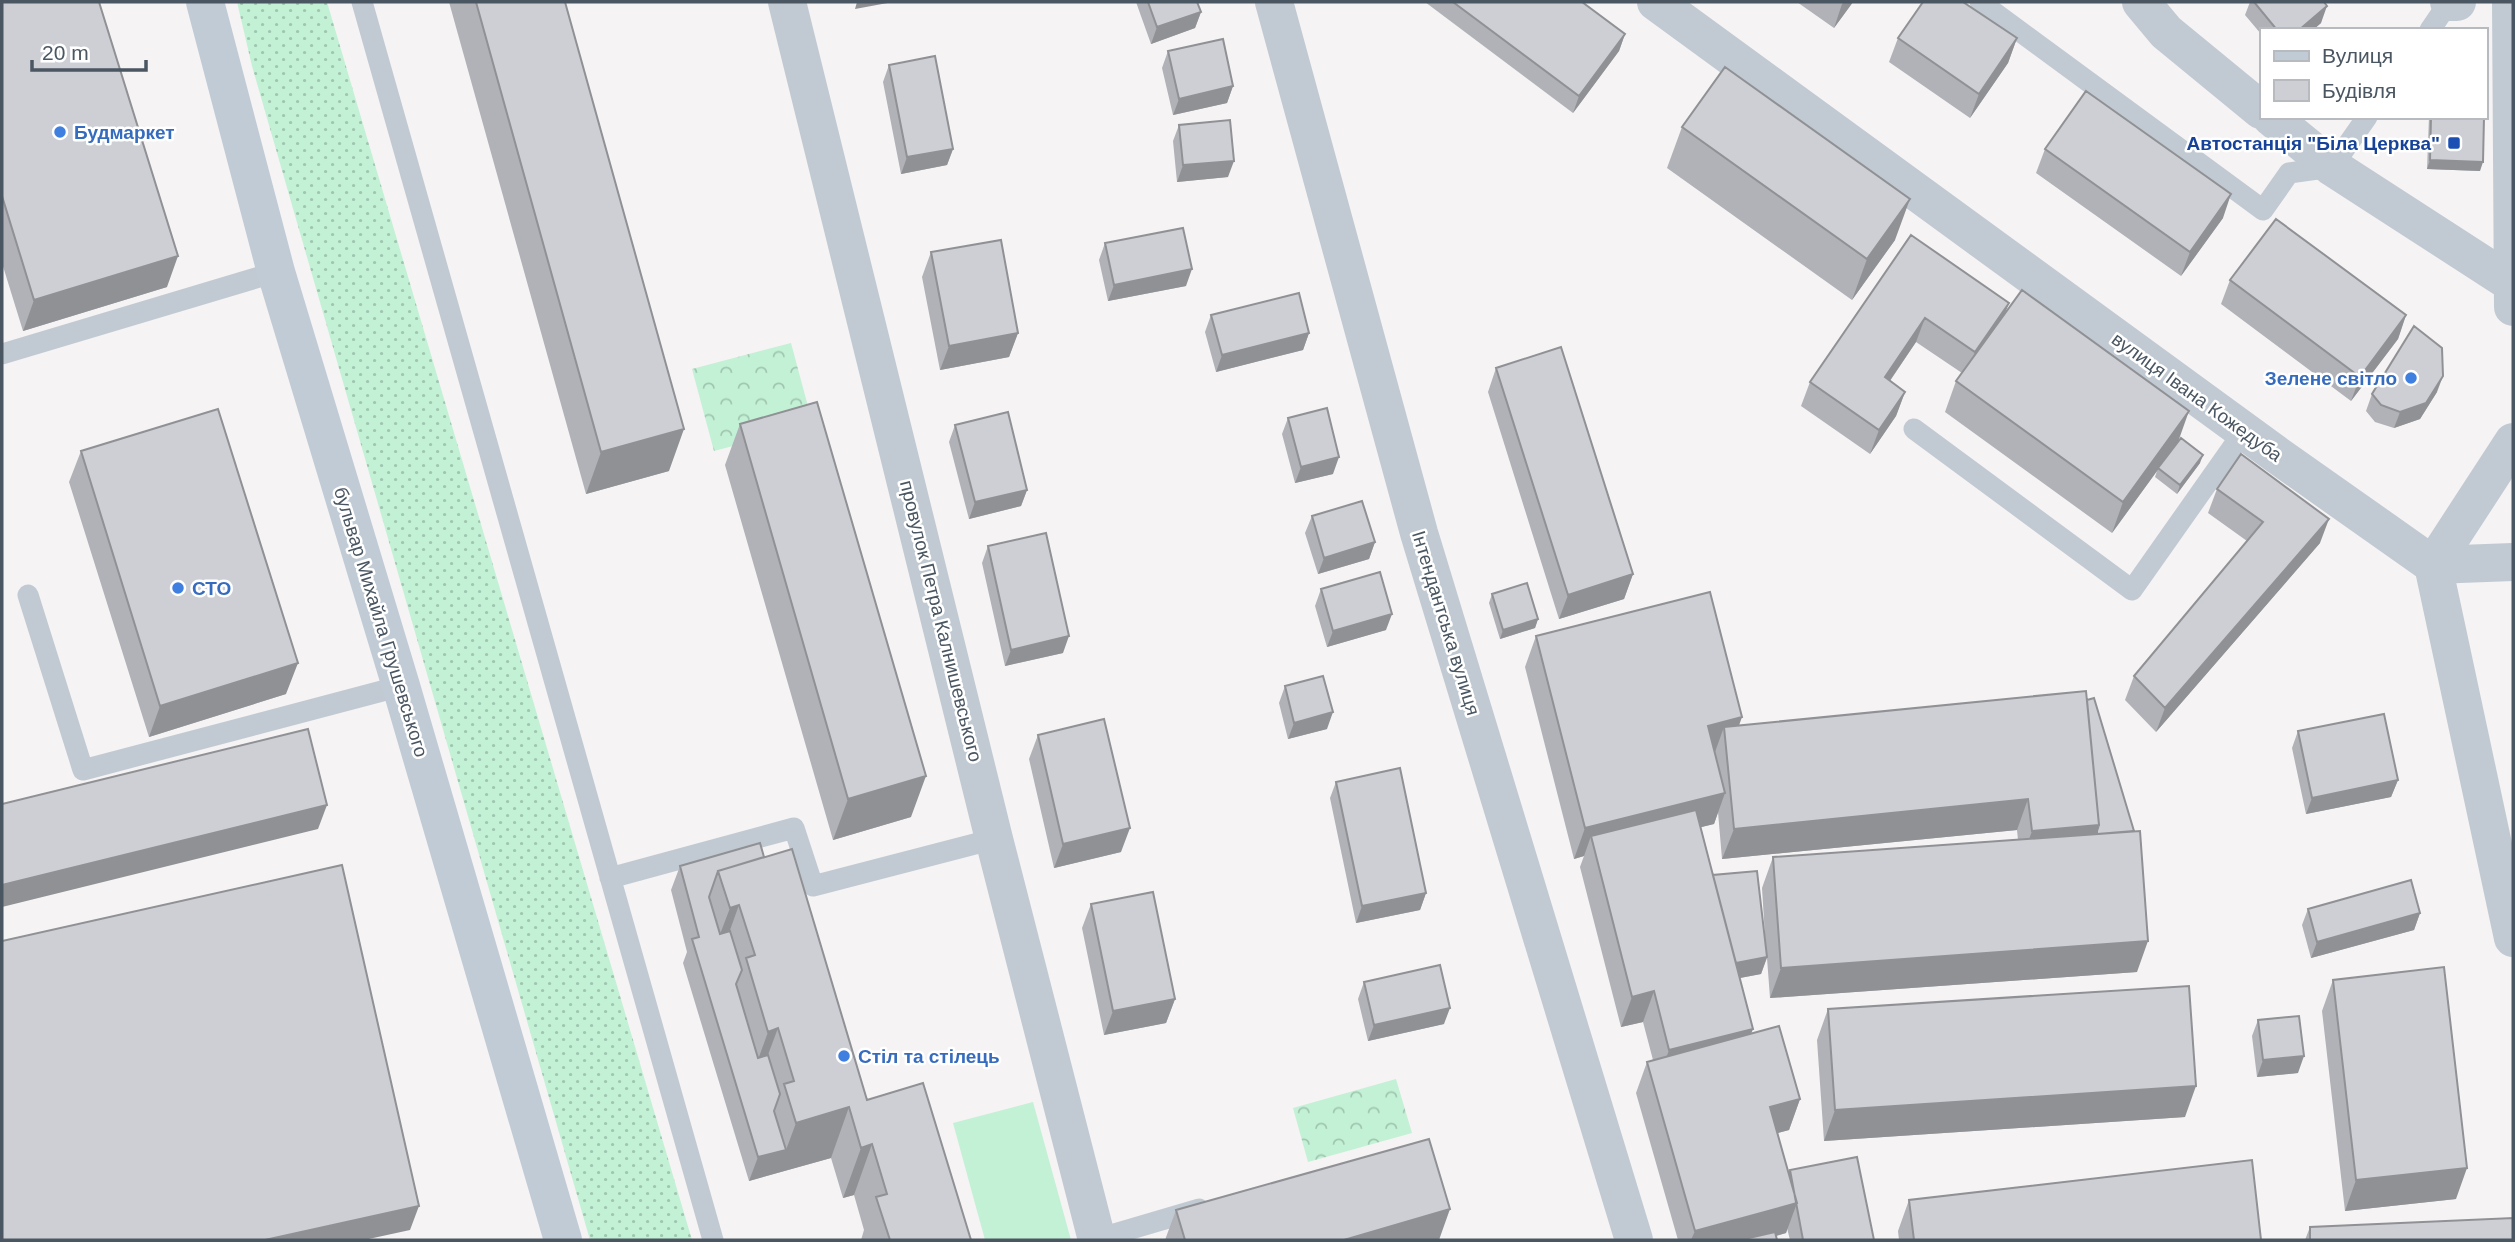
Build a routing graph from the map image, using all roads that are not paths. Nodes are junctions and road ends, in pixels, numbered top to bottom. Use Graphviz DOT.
graph roads {
  1 [pos="205,2"];
  2 [pos="362,2"];
  3 [pos="787,2"];
  4 [pos="1274,2"];
  5 [pos="1656,2"];
  6 [pos="1980,2"];
  7 [pos="2141,2"];
  8 [pos="2449,2"];
  9 [pos="2457,2"];
  10 [pos="2511,2"];
  11 [pos="2431,28"];
  12 [pos="2260,109"];
  13 [pos="2272,119"];
  14 [pos="2367,119"];
  15 [pos="2332,167"];
  16 [pos="276,272"];
  17 [pos="2513,284"];
  18 [pos="2513,307"];
  19 [pos="2,354"];
  20 [pos="1914,429"];
  21 [pos="2244,431"];
  22 [pos="2513,442"];
  23 [pos="2513,562"];
  24 [pos="2433,565"];
  25 [pos="28,595"];
  26 [pos="401,686"];
  27 [pos="995,839"];
  28 [pos="610,878"];
  29 [pos="2513,938"];
  30 [pos="1218,1203"];
  31 [pos="563,1240"];
  32 [pos="713,1240"];
  33 [pos="1097,1240"];
  34 [pos="1634,1240"];
  1 -- 16 [label="main road, бульвар Михайла Грушевського"];
  2 -- 28 [label="lane"];
  3 -- 27 [label="street, провулок Петра Калнишевського"];
  4 -- 34 [label="street, Інтендантська вулиця"];
  5 -- 21 [label="street, вулиця Івана Кожедуба"];
  6 -- 15 [label="lane"];
  7 -- 12 [label="street"];
  8 -- 9 [label="street"];
  8 -- 11 [label="lane"];
  10 -- 17 [label="street"];
  13 -- 15 [label="street"];
  14 -- 15 [label="lane"];
  15 -- 17 [label="street"];
  16 -- 19 [label="lane"];
  16 -- 26 [label="main road, бульвар Михайла Грушевського"];
  17 -- 18 [label="street"];
  20 -- 21 [label="lane"];
  21 -- 24 [label="street, вулиця Івана Кожедуба"];
  22 -- 24 [label="street"];
  23 -- 24 [label="street"];
  24 -- 29 [label="street"];
  25 -- 26 [label="lane"];
  26 -- 31 [label="main road, бульвар Михайла Грушевського"];
  27 -- 28 [label="lane"];
  27 -- 33 [label="street, провулок Петра Калнишевського"];
  28 -- 32 [label="lane"];
  30 -- 33 [label="lane"];
}
